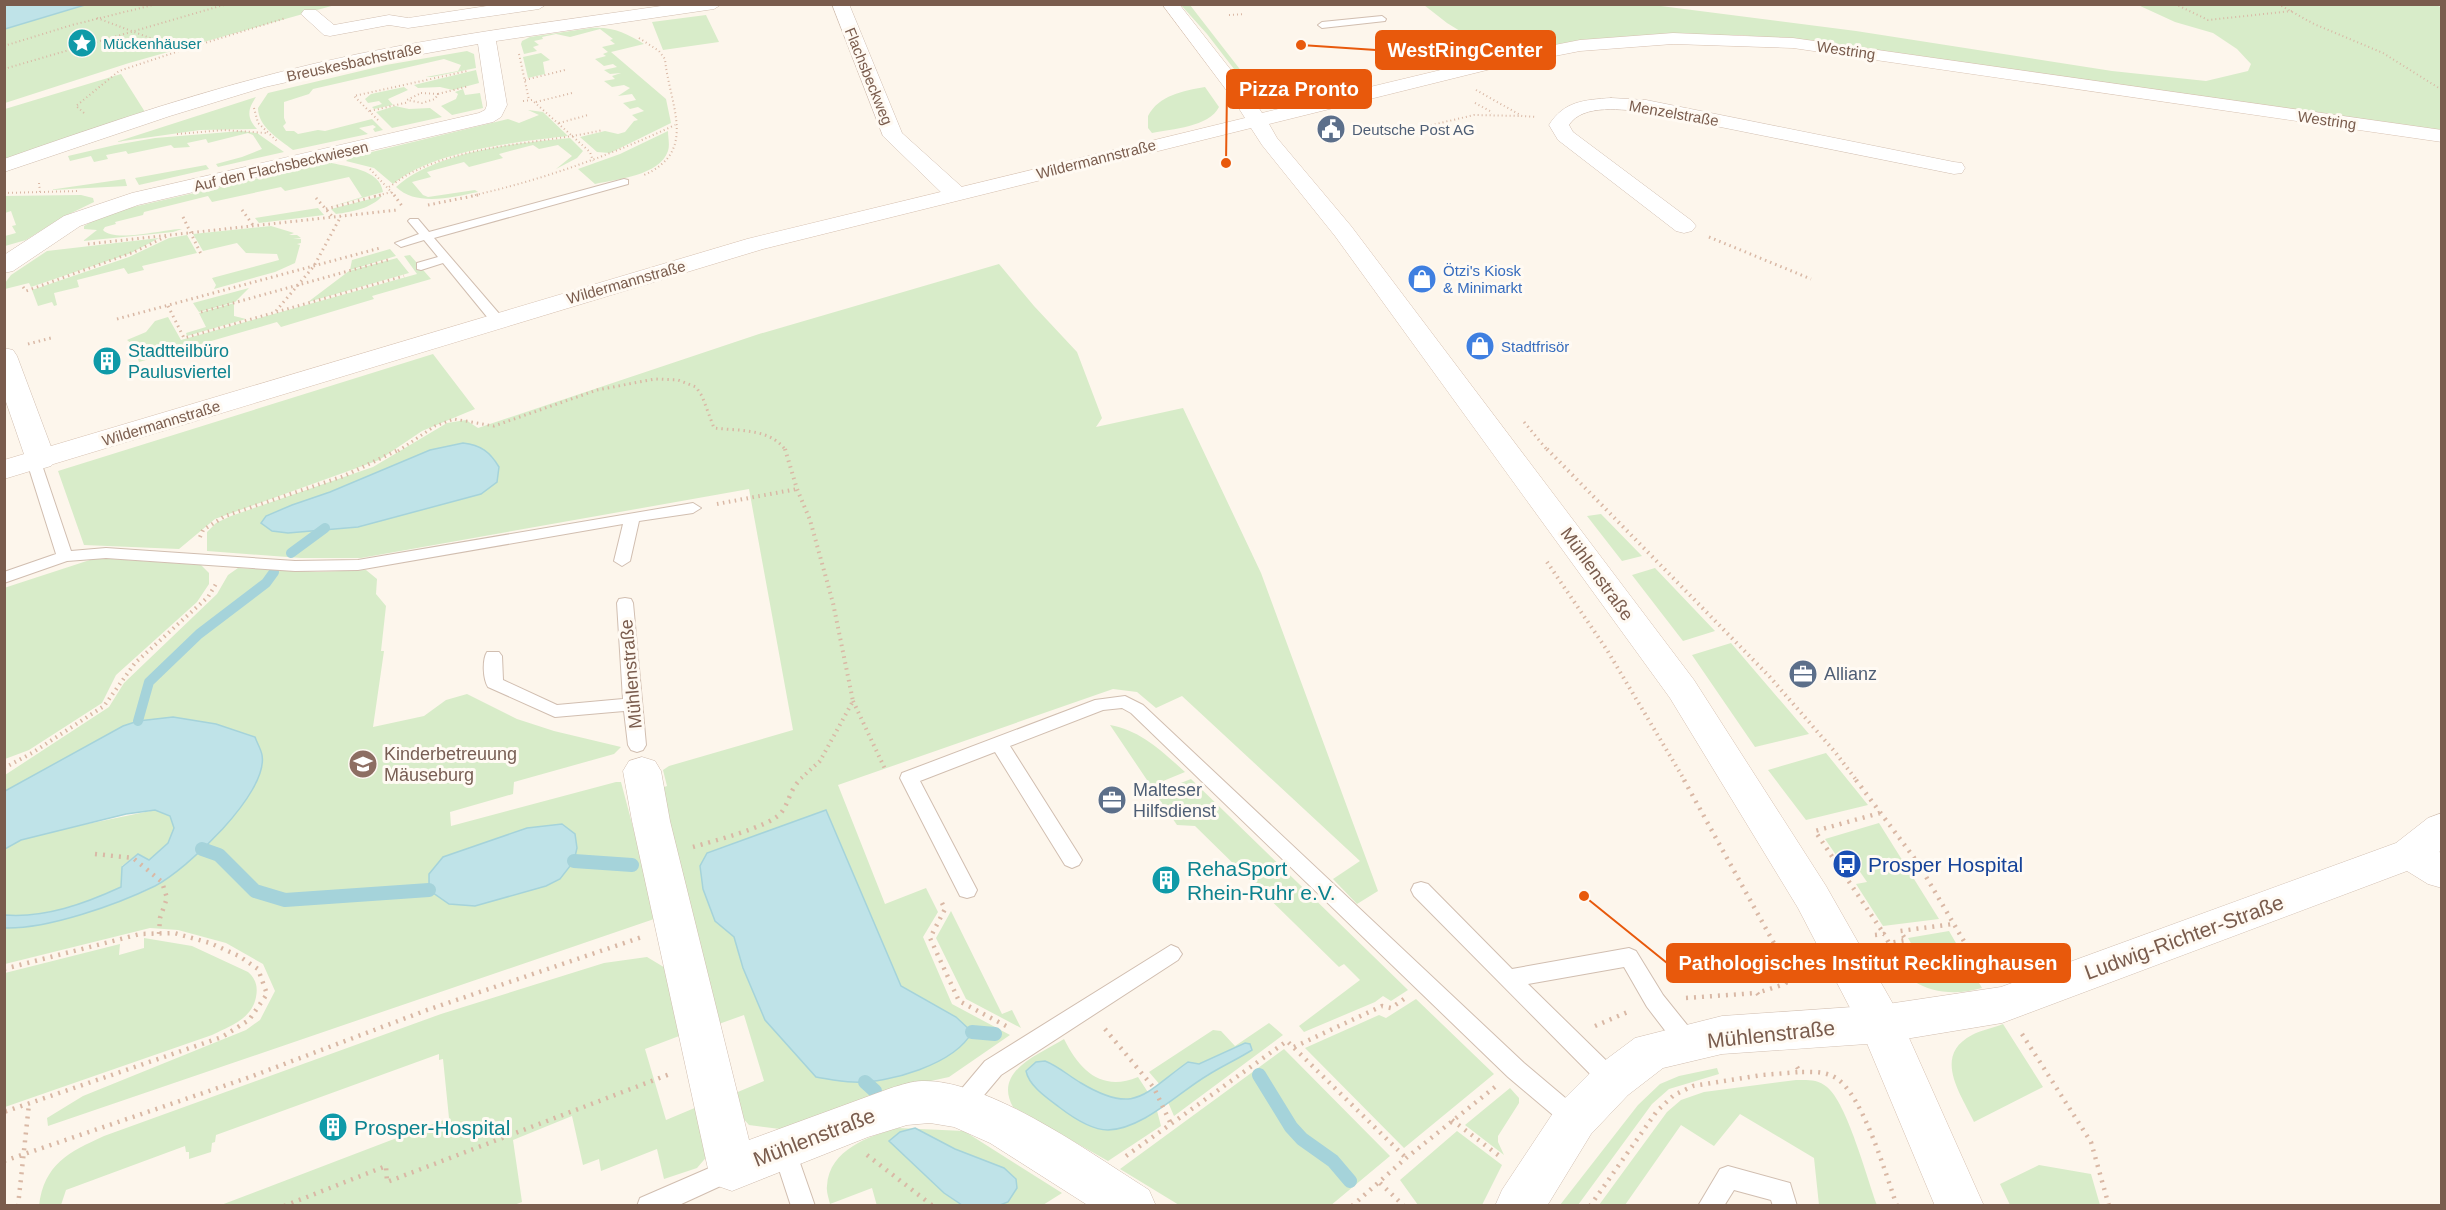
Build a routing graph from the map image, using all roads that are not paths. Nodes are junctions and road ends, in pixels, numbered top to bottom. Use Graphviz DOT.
graph roads {
  1 [pos="539,4"];
  2 [pos="714,4"];
  3 [pos="840,4"];
  4 [pos="1170,4"];
  5 [pos="616,11"];
  6 [pos="310,14"];
  7 [pos="1382,19"];
  8 [pos="408,23"];
  9 [pos="1322,25"];
  10 [pos="486,38"];
  11 [pos="425,48"];
  12 [pos="1265,112"];
  13 [pos="2442,136"];
  14 [pos="4,166"];
  15 [pos="1954,168"];
  16 [pos="624,182"];
  17 [pos="956,194"];
  18 [pos="414,221"];
  19 [pos="1683,226"];
  20 [pos="426,236"];
  21 [pos="401,243"];
  22 [pos="445,259"];
  23 [pos="4,266"];
  24 [pos="418,270"];
  25 [pos="496,320"];
  26 [pos="4,357"];
  27 [pos="37,461"];
  28 [pos="4,470"];
  29 [pos="693,508"];
  30 [pos="632,517"];
  31 [pos="65,556"];
  32 [pos="622,561"];
  33 [pos="4,578"];
  34 [pos="626,603"];
  35 [pos="493,656"];
  36 [pos="632,704"];
  37 [pos="999,743"];
  38 [pos="640,758"];
  39 [pos="2442,828"];
  40 [pos="1072,860"];
  41 [pos="2426,863"];
  42 [pos="963,881"];
  43 [pos="1421,890"];
  44 [pos="1171,954"];
  45 [pos="1508,979"];
  46 [pos="1881,1024"];
  47 [pos="1688,1044"];
  48 [pos="1612,1081"];
  49 [pos="961,1106"];
  50 [pos="1575,1119"];
  51 [pos="784,1148"];
  52 [pos="732,1169"];
  53 [pos="649,1206"];
  54 [pos="803,1206"];
  55 [pos="1132,1206"];
  56 [pos="1519,1206"];
  57 [pos="1710,1206"];
  58 [pos="1785,1206"];
  59 [pos="1960,1206"];
  1 -- 8 [label="street"];
  2 -- 5 [label="street, Breuskesbachstraße"];
  3 -- 17 [label="street, Flachsbeckweg"];
  4 -- 12 [label="street, Mühlenstraße"];
  5 -- 10 [label="street, Breuskesbachstraße"];
  6 -- 8 [label="street"];
  7 -- 9 [label="lane"];
  8 -- 11 [label="street"];
  10 -- 11 [label="street, Breuskesbachstraße"];
  10 -- 23 [label="street, Auf den Flachsbeckwiesen"];
  11 -- 14 [label="street, Breuskesbachstraße"];
  12 -- 13 [label="street, Westring"];
  12 -- 17 [label="street, Wildermannstraße"];
  12 -- 46 [label="street, Mühlenstraße"];
  15 -- 19 [label="street, Menzelstraße"];
  16 -- 20 [label="lane"];
  17 -- 25 [label="street, Wildermannstraße"];
  18 -- 20 [label="lane"];
  20 -- 21 [label="lane"];
  20 -- 22 [label="lane"];
  22 -- 24 [label="lane"];
  22 -- 25 [label="lane"];
  25 -- 27 [label="street, Wildermannstraße"];
  26 -- 27 [label="street"];
  27 -- 28 [label="street, Wildermannstraße"];
  27 -- 31 [label="lane"];
  29 -- 30 [label="lane"];
  30 -- 31 [label="lane"];
  30 -- 32 [label="lane"];
  31 -- 33 [label="lane"];
  34 -- 36 [label="lane, Mühlenstraße"];
  35 -- 36 [label="lane"];
  36 -- 38 [label="lane, Mühlenstraße"];
  37 -- 40 [label="lane"];
  37 -- 42 [label="lane"];
  37 -- 50 [label="lane"];
  38 -- 52 [label="street, Mühlenstraße"];
  39 -- 41 [label="street, Ludwig-Richter-Straße"];
  41 -- 46 [label="street, Ludwig-Richter-Straße"];
  43 -- 45 [label="lane"];
  44 -- 49 [label="lane"];
  45 -- 47 [label="lane"];
  45 -- 48 [label="lane"];
  46 -- 47 [label="street, Mühlenstraße"];
  46 -- 59 [label="street, Mühlenstraße"];
  47 -- 48 [label="street, Mühlenstraße"];
  48 -- 50 [label="street, Mühlenstraße"];
  49 -- 51 [label="street, Mühlenstraße"];
  49 -- 55 [label="street, Mühlenstraße"];
  50 -- 56 [label="street, Mühlenstraße"];
  51 -- 52 [label="street, Mühlenstraße"];
  51 -- 54 [label="lane"];
  52 -- 53 [label="lane"];
  57 -- 58 [label="lane"];
}
